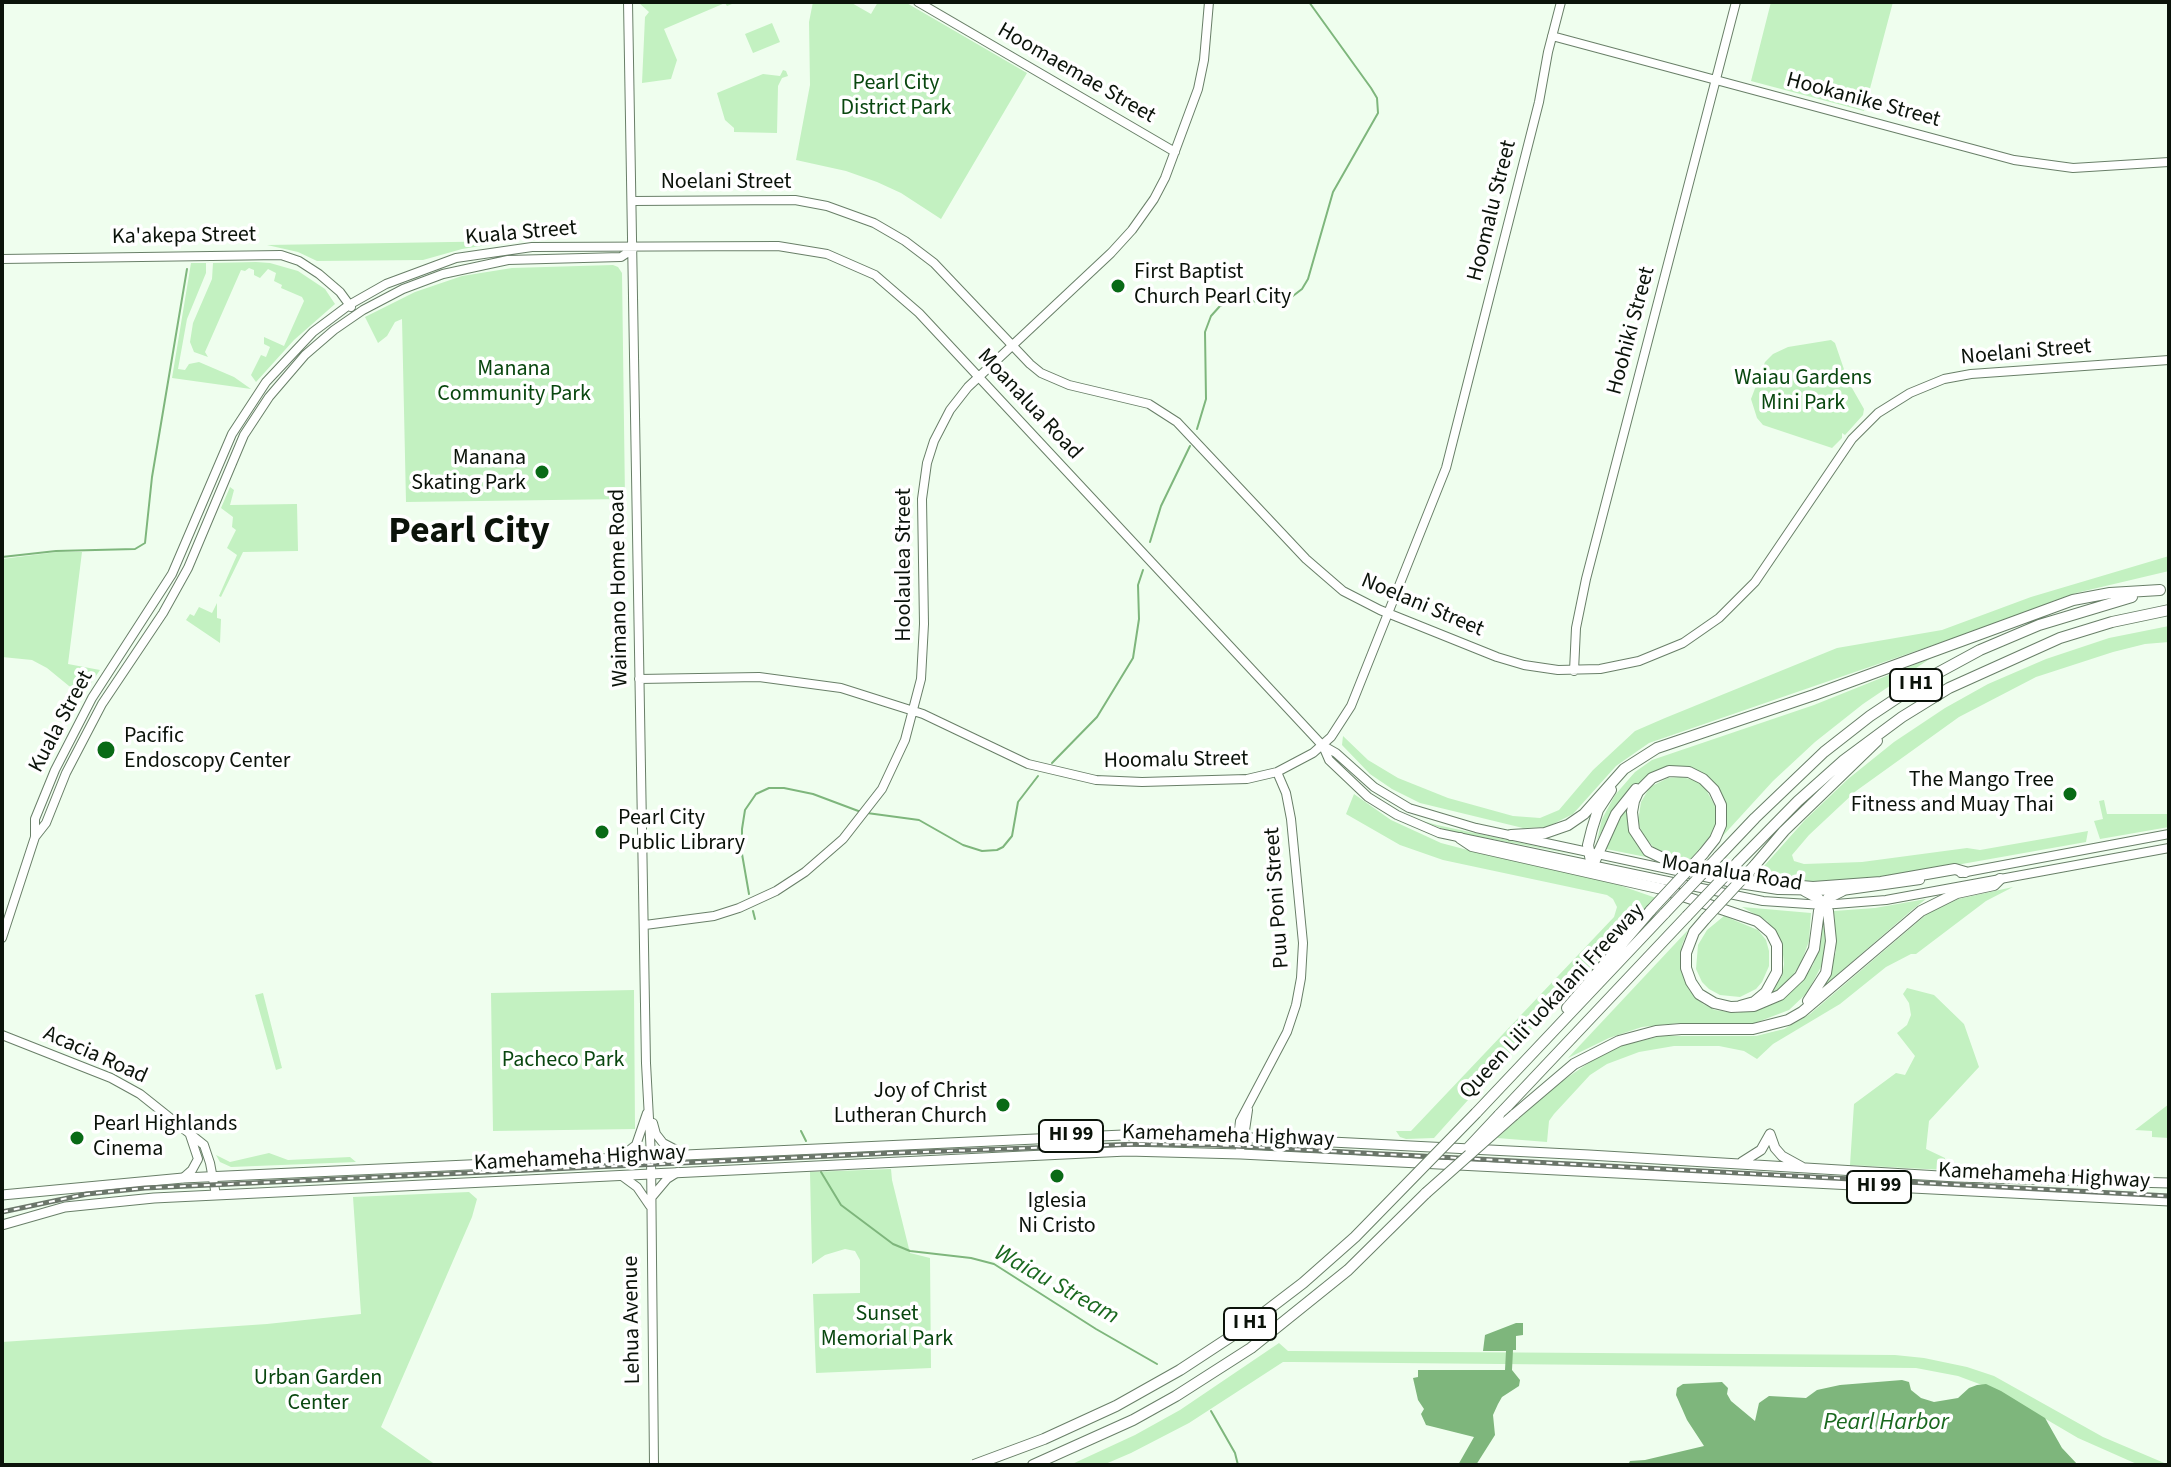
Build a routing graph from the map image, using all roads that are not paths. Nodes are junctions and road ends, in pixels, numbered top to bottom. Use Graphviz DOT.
graph roads {
  1 [pos="628,2"];
  2 [pos="918,2"];
  3 [pos="1209,2"];
  4 [pos="1561,2"];
  5 [pos="1736,2"];
  6 [pos="1552,36"];
  7 [pos="1716,80"];
  8 [pos="1175,152"];
  9 [pos="2169,162"];
  10 [pos="632,201"];
  11 [pos="633,249"];
  12 [pos="2,259"];
  13 [pos="349,305"];
  14 [pos="356,315"];
  15 [pos="1012,346"];
  16 [pos="2169,360"];
  17 [pos="979,377"];
  18 [pos="260,390"];
  19 [pos="269,397"];
  20 [pos="2165,589"];
  21 [pos="153,606"];
  22 [pos="2169,610"];
  23 [pos="163,613"];
  24 [pos="1389,613"];
  25 [pos="1574,671"];
  26 [pos="639,679"];
  27 [pos="914,711"];
  28 [pos="1902,717"];
  29 [pos="1322,745"];
  30 [pos="1277,772"];
  31 [pos="1616,777"];
  32 [pos="1652,778"];
  33 [pos="2169,834"];
  34 [pos="1511,835"];
  35 [pos="35,837"];
  36 [pos="1460,838"];
  37 [pos="2169,848"];
  38 [pos="1593,853"];
  39 [pos="1592,867"];
  40 [pos="1965,872"];
  41 [pos="1642,877"];
  42 [pos="2000,879"];
  43 [pos="1662,889"];
  44 [pos="1805,891"];
  45 [pos="1842,891"];
  46 [pos="1823,905"];
  47 [pos="645,925"];
  48 [pos="2,938"];
  49 [pos="1740,1006"];
  50 [pos="1770,1026"];
  51 [pos="2,1035"];
  52 [pos="648,1109"];
  53 [pos="1476,1113"];
  54 [pos="189,1131"];
  55 [pos="1242,1138"];
  56 [pos="784,1150"];
  57 [pos="685,1154"];
  58 [pos="1241,1154"];
  59 [pos="1567,1154"];
  60 [pos="651,1156"];
  61 [pos="1613,1156"];
  62 [pos="613,1158"];
  63 [pos="1741,1163"];
  64 [pos="1808,1169"];
  65 [pos="678,1172"];
  66 [pos="1588,1172"];
  67 [pos="651,1174"];
  68 [pos="213,1176"];
  69 [pos="622,1176"];
  70 [pos="183,1178"];
  71 [pos="2169,1183"];
  72 [pos="1426,1193"];
  73 [pos="2,1195"];
  74 [pos="216,1195"];
  75 [pos="2169,1201"];
  76 [pos="650,1202"];
  77 [pos="2,1225"];
  78 [pos="654,1465"];
  79 [pos="974,1465"];
  80 [pos="1033,1465"];
  1 -- 10 [label="street, Waimano Home Road"];
  2 -- 8 [label="street, Hoomaemae Street"];
  3 -- 8 [label="street, Hoolaulea Street"];
  4 -- 6 [label="street, Hoomalu Street"];
  5 -- 7 [label="street, Hoohiki Street"];
  6 -- 7 [label="street, Hookanike Street"];
  6 -- 24 [label="street, Hoomalu Street"];
  7 -- 9 [label="street, Hookanike Street"];
  7 -- 25 [label="street, Hoohiki Street"];
  8 -- 15 [label="street, Hoolaulea Street"];
  10 -- 11 [label="street, Waimano Home Road"];
  10 -- 15 [label="street, Noelani Street"];
  11 -- 13 [label="street, Kuala Street"];
  11 -- 14 [label="street, Kuala Street"];
  11 -- 17 [label="street, Moanalua Road"];
  11 -- 26 [label="street, Waimano Home Road"];
  12 -- 13 [label="street, Ka'akepa Street"];
  13 -- 14 [label="street, Ka'akepa Street"];
  13 -- 18 [label="street, Kuala Street"];
  14 -- 19 [label="street, Kuala Street"];
  15 -- 17 [label="street, Hoolaulea Street"];
  15 -- 24 [label="street, Noelani Street"];
  16 -- 25 [label="street, Noelani Street"];
  17 -- 27 [label="street, Hoolaulea Street"];
  17 -- 29 [label="street, Moanalua Road"];
  18 -- 19 [label="street"];
  18 -- 21 [label="street, Kuala Street"];
  19 -- 23 [label="street, Kuala Street"];
  20 -- 31 [label="highway"];
  20 -- 53 [label="highway, Queen Liliʻuokalani Freeway / I H1, bridge"];
  21 -- 23 [label="street"];
  21 -- 35 [label="street, Kuala Street"];
  22 -- 28 [label="highway, Queen Liliʻuokalani Freeway / I H1"];
  23 -- 35 [label="street, Kuala Street"];
  24 -- 25 [label="street, Noelani Street"];
  24 -- 29 [label="street, Hoomalu Street"];
  26 -- 27 [label="street, Hoomalu Street"];
  26 -- 47 [label="street, Waimano Home Road"];
  27 -- 30 [label="street, Hoomalu Street"];
  27 -- 47 [label="street, Hoolaulea Street"];
  28 -- 49 [label="highway, bridge"];
  28 -- 72 [label="highway, Queen Liliʻuokalani Freeway / I H1, bridge"];
  29 -- 30 [label="street, Hoomalu Street"];
  29 -- 34 [label="street, Moanalua Road"];
  29 -- 36 [label="street, Moanalua Road"];
  30 -- 55 [label="street, Puu Poni Street"];
  31 -- 34 [label="highway"];
  31 -- 38 [label="highway"];
  32 -- 38 [label="highway"];
  32 -- 40 [label="highway"];
  32 -- 53 [label="highway, bridge"];
  33 -- 40 [label="street, Moanalua Road"];
  34 -- 38 [label="street, Moanalua Road"];
  35 -- 48 [label="street, Kuala Street"];
  36 -- 39 [label="street, Moanalua Road"];
  36 -- 43 [label="highway"];
  37 -- 42 [label="street, Moanalua Road"];
  38 -- 39 [label="highway"];
  38 -- 44 [label="street, Moanalua Road"];
  39 -- 41 [label="street, Moanalua Road"];
  40 -- 45 [label="street, Moanalua Road"];
  41 -- 43 [label="highway"];
  41 -- 46 [label="street, Moanalua Road"];
  42 -- 46 [label="street, Moanalua Road"];
  42 -- 50 [label="highway"];
  43 -- 49 [label="highway"];
  44 -- 45 [label="street, Moanalua Road"];
  44 -- 46 [label="highway"];
  45 -- 46 [label="highway"];
  46 -- 49 [label="highway"];
  46 -- 50 [label="highway"];
  47 -- 52 [label="street, Waimano Home Road"];
  50 -- 72 [label="highway, bridge"];
  51 -- 54 [label="street, Acacia Road"];
  52 -- 57 [label="street"];
  52 -- 60 [label="street, Waimano Home Road"];
  52 -- 62 [label="street"];
  53 -- 79 [label="highway, Queen Liliʻuokalani Freeway / I H1, bridge"];
  54 -- 68 [label="street, Acacia Road"];
  54 -- 70 [label="street"];
  55 -- 56 [label="main road, Kamehameha Highway / HI 99"];
  55 -- 58 [label="street, Puu Poni Street"];
  55 -- 59 [label="main road, Kamehameha Highway / HI 99"];
  56 -- 57 [label="main road, Kamehameha Highway / HI 99"];
  56 -- 67 [label="street"];
  57 -- 60 [label="main road, Kamehameha Highway / HI 99"];
  58 -- 65 [label="main road, Kamehameha Highway / HI 99"];
  58 -- 66 [label="main road, Kamehameha Highway / HI 99"];
  59 -- 61 [label="main road, Kamehameha Highway / HI 99"];
  59 -- 66 [label="main road"];
  60 -- 62 [label="main road, Kamehameha Highway / HI 99"];
  60 -- 67 [label="street, Waimano Home Road"];
  61 -- 63 [label="main road, Kamehameha Highway / HI 99"];
  61 -- 66 [label="main road"];
  62 -- 68 [label="main road, Kamehameha Highway / HI 99"];
  63 -- 64 [label="main road, Kamehameha Highway / HI 99"];
  63 -- 64 [label="main road"];
  64 -- 71 [label="main road, Kamehameha Highway / HI 99"];
  65 -- 67 [label="main road, Kamehameha Highway / HI 99"];
  65 -- 76 [label="street"];
  66 -- 75 [label="main road, Kamehameha Highway / HI 99"];
  67 -- 69 [label="main road, Kamehameha Highway / HI 99"];
  67 -- 76 [label="street, Lehua Avenue"];
  68 -- 70 [label="main road, Kamehameha Highway / HI 99"];
  68 -- 74 [label="street, Acacia Road"];
  69 -- 74 [label="main road, Kamehameha Highway / HI 99"];
  69 -- 76 [label="street"];
  70 -- 73 [label="main road, Kamehameha Highway / HI 99"];
  72 -- 80 [label="highway, Queen Liliʻuokalani Freeway / I H1"];
  74 -- 77 [label="main road, Kamehameha Highway / HI 99"];
  76 -- 78 [label="street, Lehua Avenue"];
}
